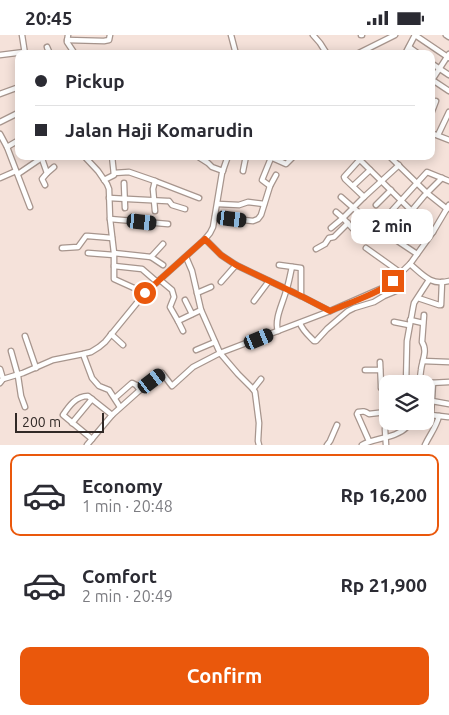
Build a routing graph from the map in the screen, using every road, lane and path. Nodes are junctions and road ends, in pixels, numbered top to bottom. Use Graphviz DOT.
graph roads {
  1 [pos="22,35"];
  2 [pos="110,35"];
  3 [pos="231,35"];
  4 [pos="313,35"];
  5 [pos="395,35"];
  6 [pos="415,35"];
  7 [pos="68,37"];
  8 [pos="387,37"];
  9 [pos="47,47"];
  10 [pos="409,47"];
  11 [pos="24,50"];
  12 [pos="48,50"];
  13 [pos="72,50"];
  14 [pos="235,50"];
  15 [pos="324,50"];
  16 [pos="368,50"];
  17 [pos="407,50"];
  18 [pos="413,50"];
  19 [pos="15,54"];
  20 [pos="0,55"];
  21 [pos="448,57"];
  22 [pos="435,66"];
  23 [pos="439,68"];
  24 [pos="435,74"];
  25 [pos="449,75"];
  26 [pos="435,81"];
  27 [pos="15,88"];
  28 [pos="449,91"];
  29 [pos="0,94"];
  30 [pos="449,112"];
  31 [pos="15,115"];
  32 [pos="0,122"];
  33 [pos="449,133"];
  34 [pos="0,134"];
  35 [pos="435,134"];
  36 [pos="438,135"];
  37 [pos="448,139"];
  38 [pos="15,142"];
  39 [pos="7,147"];
  40 [pos="38,160"];
  41 [pos="44,160"];
  42 [pos="87,160"];
  43 [pos="112,160"];
  44 [pos="203,160"];
  45 [pos="227,160"];
  46 [pos="245,160"];
  47 [pos="269,160"];
  48 [pos="276,160"];
  49 [pos="290,160"];
  50 [pos="358,160"];
  51 [pos="362,160"];
  52 [pos="394,160"];
  53 [pos="399,165"];
  54 [pos="54,167"];
  55 [pos="370,170"];
  56 [pos="223,171"];
  57 [pos="243,171"];
  58 [pos="17,173"];
  59 [pos="47,173"];
  60 [pos="114,173"];
  61 [pos="276,175"];
  62 [pos="0,178"];
  63 [pos="442,178"];
  64 [pos="104,180"];
  65 [pos="155,181"];
  66 [pos="381,181"];
  67 [pos="449,181"];
  68 [pos="124,183"];
  69 [pos="417,183"];
  70 [pos="45,185"];
  71 [pos="270,186"];
  72 [pos="353,186"];
  73 [pos="391,190"];
  74 [pos="427,193"];
  75 [pos="342,197"];
  76 [pos="364,197"];
  77 [pos="200,198"];
  78 [pos="109,199"];
  79 [pos="124,199"];
  80 [pos="154,200"];
  81 [pos="401,200"];
  82 [pos="218,204"];
  83 [pos="264,204"];
  84 [pos="376,205"];
  85 [pos="30,207"];
  86 [pos="354,207"];
  87 [pos="448,207"];
  88 [pos="124,209"];
  89 [pos="185,209"];
  90 [pos="155,211"];
  91 [pos="412,211"];
  92 [pos="336,212"];
  93 [pos="387,216"];
  94 [pos="215,217"];
  95 [pos="343,218"];
  96 [pos="110,219"];
  97 [pos="366,219"];
  98 [pos="423,221"];
  99 [pos="348,223"];
  100 [pos="168,224"];
  101 [pos="398,227"];
  102 [pos="331,228"];
  103 [pos="352,229"];
  104 [pos="434,232"];
  105 [pos="384,233"];
  106 [pos="411,233"];
  107 [pos="112,237"];
  108 [pos="205,239"];
  109 [pos="163,244"];
  110 [pos="62,248"];
  111 [pos="366,248"];
  112 [pos="316,249"];
  113 [pos="88,253"];
  114 [pos="114,254"];
  115 [pos="417,254"];
  116 [pos="151,257"];
  117 [pos="186,257"];
  118 [pos="410,264"];
  119 [pos="162,265"];
  120 [pos="236,265"];
  121 [pos="279,265"];
  122 [pos="114,266"];
  123 [pos="292,267"];
  124 [pos="401,273"];
  125 [pos="428,279"];
  126 [pos="159,281"];
  127 [pos="268,281"];
  128 [pos="449,281"];
  129 [pos="221,282"];
  130 [pos="442,283"];
  131 [pos="212,287"];
  132 [pos="287,289"];
  133 [pos="396,291"];
  134 [pos="145,293"];
  135 [pos="196,293"];
  136 [pos="301,296"];
  137 [pos="418,298"];
  138 [pos="185,299"];
  139 [pos="254,301"];
  140 [pos="201,309"];
  141 [pos="330,311"];
  142 [pos="192,314"];
  143 [pos="424,315"];
  144 [pos="178,321"];
  145 [pos="394,322"];
  146 [pos="410,323"];
  147 [pos="423,323"];
  148 [pos="300,325"];
  149 [pos="183,331"];
  150 [pos="278,331"];
  151 [pos="111,334"];
  152 [pos="25,336"];
  153 [pos="214,342"];
  154 [pos="123,345"];
  155 [pos="196,349"];
  156 [pos="11,351"];
  157 [pos="83,354"];
  158 [pos="221,355"];
  159 [pos="423,361"];
  160 [pos="380,362"];
  161 [pos="449,362"];
  162 [pos="36,368"];
  163 [pos="0,369"];
  164 [pos="365,370"];
  165 [pos="380,370"];
  166 [pos="18,375"];
  167 [pos="380,375"];
  168 [pos="408,375"];
  169 [pos="420,375"];
  170 [pos="261,379"];
  171 [pos="2,381"];
  172 [pos="434,383"];
  173 [pos="449,383"];
  174 [pos="253,389"];
  175 [pos="140,390"];
  176 [pos="114,398"];
  177 [pos="92,399"];
  178 [pos="434,401"];
  179 [pos="449,404"];
  180 [pos="25,407"];
  181 [pos="120,407"];
  182 [pos="379,412"];
  183 [pos="112,415"];
  184 [pos="434,415"];
  185 [pos="439,416"];
  186 [pos="448,417"];
  187 [pos="72,423"];
  188 [pos="337,425"];
  189 [pos="386,430"];
  190 [pos="403,430"];
  191 [pos="386,437"];
  192 [pos="92,439"];
  193 [pos="369,441"];
  194 [pos="87,445"];
  195 [pos="259,445"];
  196 [pos="327,445"];
  197 [pos="362,445"];
  198 [pos="386,445"];
  199 [pos="425,445"];
  1 -- 11 [label="street"];
  2 -- 7 [label="street"];
  3 -- 14 [label="street"];
  4 -- 15 [label="street"];
  5 -- 8 [label="street"];
  6 -- 10 [label="street"];
  6 -- 21 [label="street"];
  7 -- 13 [label="street"];
  8 -- 16 [label="street"];
  9 -- 12 [label="street"];
  10 -- 17 [label="street"];
  10 -- 18 [label="street"];
  19 -- 20 [label="street"];
  21 -- 23 [label="street"];
  22 -- 23 [label="street"];
  23 -- 24 [label="street"];
  23 -- 25 [label="street"];
  26 -- 28 [label="street"];
  27 -- 29 [label="street"];
  30 -- 36 [label="street"];
  31 -- 32 [label="street"];
  33 -- 37 [label="street"];
  34 -- 39 [label="street"];
  35 -- 36 [label="street"];
  36 -- 37 [label="street"];
  38 -- 39 [label="street"];
  39 -- 58 [label="street"];
  40 -- 58 [label="street"];
  41 -- 59 [label="street"];
  42 -- 64 [label="street"];
  43 -- 60 [label="street"];
  44 -- 56 [label="street"];
  45 -- 56 [label="street"];
  46 -- 57 [label="street"];
  47 -- 71 [label="street"];
  48 -- 49 [label="street"];
  50 -- 72 [label="street"];
  51 -- 55 [label="street"];
  52 -- 53 [label="street"];
  53 -- 66 [label="street"];
  53 -- 69 [label="street"];
  54 -- 59 [label="street"];
  55 -- 66 [label="street"];
  55 -- 72 [label="street"];
  56 -- 82 [label="street"];
  58 -- 62 [label="street"];
  58 -- 85 [label="street"];
  59 -- 70 [label="street"];
  60 -- 64 [label="street"];
  60 -- 65 [label="street"];
  61 -- 71 [label="street"];
  63 -- 67 [label="street"];
  63 -- 69 [label="street"];
  63 -- 74 [label="street"];
  64 -- 78 [label="street"];
  65 -- 77 [label="street"];
  65 -- 80 [label="street"];
  66 -- 73 [label="street"];
  66 -- 76 [label="street"];
  68 -- 79 [label="street"];
  69 -- 74 [label="street"];
  69 -- 81 [label="street"];
  71 -- 83 [label="street"];
  72 -- 76 [label="street"];
  73 -- 81 [label="street"];
  73 -- 84 [label="street"];
  74 -- 87 [label="street"];
  74 -- 91 [label="street"];
  75 -- 86 [label="street"];
  76 -- 86 [label="street"];
  78 -- 79 [label="street"];
  78 -- 96 [label="street"];
  79 -- 80 [label="street"];
  79 -- 88 [label="street"];
  80 -- 89 [label="street"];
  80 -- 90 [label="street"];
  81 -- 91 [label="street"];
  81 -- 93 [label="street"];
  82 -- 83 [label="street"];
  82 -- 94 [label="street"];
  83 -- 94 [label="street"];
  86 -- 95 [label="street"];
  86 -- 97 [label="street"];
  87 -- 104 [label="street"];
  91 -- 98 [label="street"];
  91 -- 101 [label="street"];
  92 -- 95 [label="street"];
  94 -- 108 [label="street"];
  95 -- 99 [label="street"];
  95 -- 102 [label="street"];
  96 -- 100 [label="street"];
  96 -- 107 [label="street"];
  98 -- 104 [label="street"];
  98 -- 106 [label="street"];
  99 -- 103 [label="street"];
  99 -- 112 [label="street"];
  104 -- 115 [label="street"];
  105 -- 115 [label="street"];
  107 -- 110 [label="street"];
  107 -- 114 [label="street"];
  108 -- 117 [label="street"];
  108 -- 120 [label="street"];
  109 -- 116 [label="street"];
  111 -- 124 [label="street"];
  113 -- 114 [label="street"];
  114 -- 116 [label="street"];
  114 -- 122 [label="street"];
  115 -- 118 [label="street"];
  116 -- 119 [label="street"];
  117 -- 126 [label="street"];
  117 -- 135 [label="street"];
  118 -- 124 [label="street"];
  118 -- 125 [label="street"];
  120 -- 127 [label="street"];
  120 -- 129 [label="street"];
  121 -- 123 [label="street"];
  122 -- 126 [label="street"];
  122 -- 134 [label="street"];
  123 -- 132 [label="street"];
  123 -- 136 [label="street"];
  124 -- 141 [label="street"];
  125 -- 130 [label="street"];
  125 -- 137 [label="street"];
  126 -- 134 [label="street"];
  126 -- 144 [label="street"];
  127 -- 132 [label="street"];
  127 -- 139 [label="street"];
  128 -- 130 [label="street"];
  130 -- 137 [label="street"];
  131 -- 135 [label="street"];
  132 -- 136 [label="street"];
  132 -- 150 [label="street"];
  133 -- 148 [label="street"];
  134 -- 151 [label="street"];
  135 -- 140 [label="street"];
  136 -- 141 [label="street"];
  137 -- 146 [label="street"];
  138 -- 142 [label="street"];
  140 -- 142 [label="street"];
  140 -- 153 [label="street"];
  141 -- 148 [label="street"];
  142 -- 144 [label="street"];
  143 -- 147 [label="street"];
  144 -- 149 [label="street"];
  145 -- 146 [label="street"];
  146 -- 147 [label="street"];
  146 -- 168 [label="street"];
  147 -- 159 [label="street"];
  148 -- 150 [label="street"];
  150 -- 158 [label="street"];
  151 -- 154 [label="street"];
  151 -- 157 [label="street"];
  152 -- 162 [label="street"];
  153 -- 155 [label="street"];
  153 -- 158 [label="street"];
  156 -- 166 [label="street"];
  157 -- 162 [label="street"];
  157 -- 176 [label="street"];
  158 -- 174 [label="street"];
  158 -- 175 [label="street"];
  159 -- 161 [label="street"];
  159 -- 169 [label="street"];
  160 -- 165 [label="street"];
  162 -- 166 [label="street"];
  163 -- 171 [label="street"];
  164 -- 165 [label="street"];
  165 -- 167 [label="street"];
  166 -- 171 [label="street"];
  166 -- 180 [label="street"];
  170 -- 174 [label="street"];
  172 -- 173 [label="street"];
  174 -- 195 [label="street"];
  175 -- 176 [label="street"];
  175 -- 181 [label="street"];
  176 -- 181 [label="street"];
  177 -- 183 [label="street"];
  177 -- 187 [label="street"];
  177 -- 187 [label="street"];
  178 -- 179 [label="street"];
  181 -- 183 [label="street"];
  182 -- 193 [label="street"];
  183 -- 192 [label="street"];
  184 -- 185 [label="street"];
  185 -- 186 [label="street"];
  185 -- 199 [label="street"];
  187 -- 192 [label="street"];
  188 -- 196 [label="street"];
  189 -- 191 [label="street"];
  190 -- 191 [label="street"];
  191 -- 193 [label="street"];
  191 -- 198 [label="street"];
  192 -- 194 [label="street"];
  193 -- 197 [label="street"];
}
